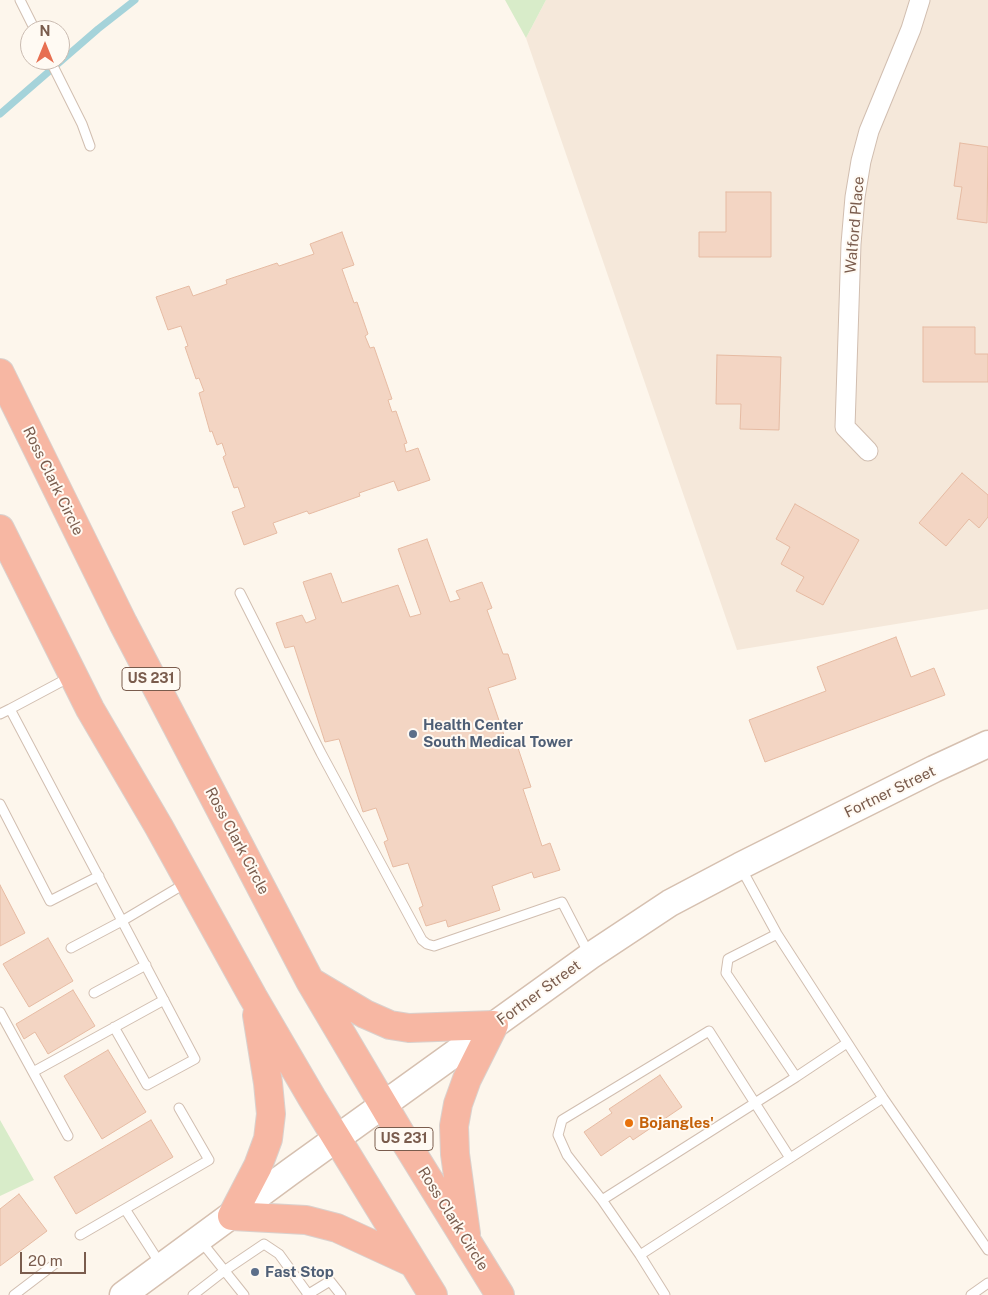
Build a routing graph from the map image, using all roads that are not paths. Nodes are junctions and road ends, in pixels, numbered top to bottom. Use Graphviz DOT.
graph roads {
  1 [pos="920,0"];
  2 [pos="21,3"];
  3 [pos="30,20"];
  4 [pos="55,70"];
  5 [pos="90,146"];
  6 [pos="0,373"];
  7 [pos="868,450"];
  8 [pos="0,529"];
  9 [pos="240,593"];
  10 [pos="72,676"];
  11 [pos="10,709"];
  12 [pos="0,714"];
  13 [pos="988,744"];
  14 [pos="0,804"];
  15 [pos="740,866"];
  16 [pos="98,876"];
  17 [pos="188,881"];
  18 [pos="122,921"];
  19 [pos="777,934"];
  20 [pos="71,948"];
  21 [pos="590,956"];
  22 [pos="146,965"];
  23 [pos="310,980"];
  24 [pos="94,993"];
  25 [pos="253,997"];
  26 [pos="164,1000"];
  27 [pos="0,1012"];
  28 [pos="494,1025"];
  29 [pos="114,1027"];
  30 [pos="847,1043"];
  31 [pos="33,1072"];
  32 [pos="796,1077"];
  33 [pos="882,1098"];
  34 [pos="755,1103"];
  35 [pos="384,1106"];
  36 [pos="179,1108"];
  37 [pos="68,1136"];
  38 [pos="337,1139"];
  39 [pos="790,1158"];
  40 [pos="602,1200"];
  41 [pos="125,1209"];
  42 [pos="232,1216"];
  43 [pos="80,1235"];
  44 [pos="200,1239"];
  45 [pos="468,1244"];
  46 [pos="988,1250"];
  47 [pos="640,1255"];
  48 [pos="56,1263"];
  49 [pos="413,1263"];
  50 [pos="162,1267"];
  51 [pos="224,1271"];
  52 [pos="988,1283"];
  53 [pos="134,1290"];
  54 [pos="14,1295"];
  55 [pos="193,1295"];
  56 [pos="244,1295"];
  57 [pos="308,1295"];
  58 [pos="341,1295"];
  59 [pos="434,1295"];
  60 [pos="500,1295"];
  61 [pos="665,1295"];
  62 [pos="971,1295"];
  1 -- 7 [label="street, Walford Place"];
  2 -- 3 [label="lane"];
  4 -- 5 [label="lane"];
  6 -- 23 [label="highway, Ross Clark Circle / US 231"];
  8 -- 10 [label="highway"];
  9 -- 21 [label="lane"];
  10 -- 11 [label="lane"];
  10 -- 17 [label="highway"];
  11 -- 12 [label="lane"];
  11 -- 16 [label="lane"];
  13 -- 15 [label="street, Fortner Street"];
  14 -- 16 [label="lane"];
  15 -- 19 [label="lane"];
  15 -- 21 [label="street, Fortner Street"];
  16 -- 18 [label="lane"];
  17 -- 18 [label="lane"];
  17 -- 25 [label="highway"];
  18 -- 20 [label="lane"];
  18 -- 22 [label="lane"];
  19 -- 30 [label="lane"];
  19 -- 32 [label="lane"];
  21 -- 28 [label="street, Fortner Street"];
  22 -- 24 [label="lane"];
  22 -- 26 [label="lane"];
  23 -- 28 [label="highway"];
  23 -- 35 [label="highway, Ross Clark Circle / US 231"];
  25 -- 38 [label="highway"];
  25 -- 42 [label="highway"];
  26 -- 29 [label="lane"];
  26 -- 29 [label="lane"];
  27 -- 31 [label="lane"];
  28 -- 35 [label="street, Fortner Street"];
  28 -- 45 [label="highway"];
  29 -- 31 [label="lane"];
  30 -- 32 [label="lane"];
  30 -- 33 [label="lane"];
  31 -- 37 [label="lane"];
  32 -- 34 [label="lane"];
  33 -- 39 [label="lane"];
  33 -- 46 [label="lane"];
  34 -- 39 [label="lane"];
  34 -- 40 [label="lane"];
  34 -- 40 [label="lane"];
  35 -- 38 [label="street, Fortner Street"];
  35 -- 45 [label="highway, Ross Clark Circle / US 231"];
  36 -- 41 [label="lane"];
  38 -- 42 [label="street, Fortner Street"];
  38 -- 49 [label="highway"];
  39 -- 47 [label="lane"];
  40 -- 47 [label="lane"];
  41 -- 43 [label="lane"];
  41 -- 50 [label="lane"];
  42 -- 44 [label="street, Fortner Street"];
  42 -- 49 [label="highway"];
  44 -- 50 [label="street, Fortner Street"];
  44 -- 51 [label="lane"];
  45 -- 60 [label="highway, Ross Clark Circle / US 231"];
  47 -- 61 [label="lane"];
  48 -- 54 [label="lane"];
  49 -- 59 [label="highway"];
  50 -- 53 [label="street, Fortner Street"];
  51 -- 55 [label="lane"];
  51 -- 56 [label="lane"];
  51 -- 57 [label="lane"];
  52 -- 62 [label="lane"];
  57 -- 58 [label="lane"];
}
